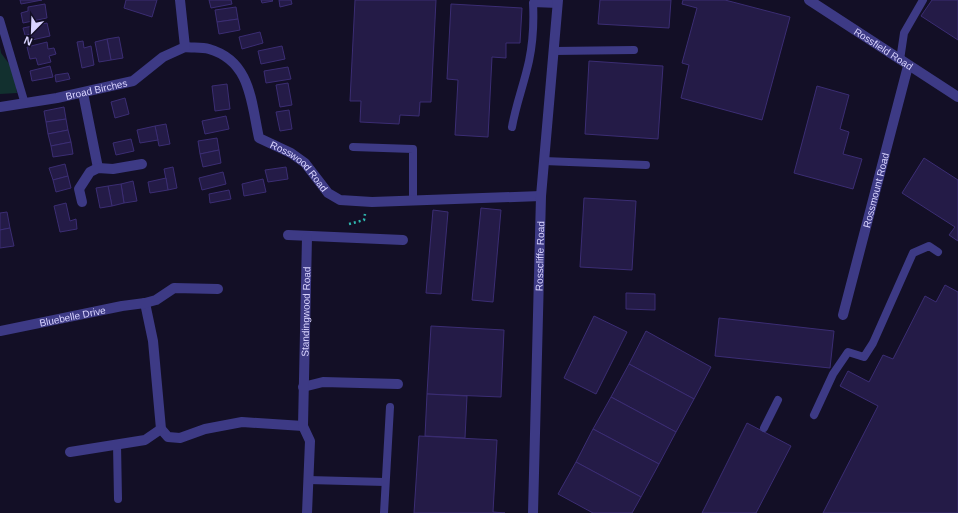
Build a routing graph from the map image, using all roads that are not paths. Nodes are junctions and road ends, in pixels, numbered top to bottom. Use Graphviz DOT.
graph roads {
  1 [pos="180,0"];
  2 [pos="923,0"];
  3 [pos="811,1"];
  4 [pos="558,2"];
  5 [pos="0,20"];
  6 [pos="185,47"];
  7 [pos="634,50"];
  8 [pos="554,51"];
  9 [pos="904,63"];
  10 [pos="83,93"];
  11 [pos="958,97"];
  12 [pos="25,104"];
  13 [pos="0,107"];
  14 [pos="512,127"];
  15 [pos="353,147"];
  16 [pos="544,161"];
  17 [pos="142,164"];
  18 [pos="646,165"];
  19 [pos="98,168"];
  20 [pos="541,196"];
  21 [pos="413,200"];
  22 [pos="82,202"];
  23 [pos="288,235"];
  24 [pos="307,237"];
  25 [pos="403,240"];
  26 [pos="938,252"];
  27 [pos="218,288"];
  28 [pos="145,303"];
  29 [pos="843,315"];
  30 [pos="0,331"];
  31 [pos="398,384"];
  32 [pos="303,387"];
  33 [pos="778,400"];
  34 [pos="390,407"];
  35 [pos="814,415"];
  36 [pos="302,426"];
  37 [pos="764,428"];
  38 [pos="161,429"];
  39 [pos="118,444"];
  40 [pos="70,452"];
  41 [pos="308,480"];
  42 [pos="385,482"];
  43 [pos="118,499"];
  44 [pos="307,513"];
  45 [pos="384,513"];
  46 [pos="533,513"];
  1 -- 6 [label="street"];
  2 -- 9 [label="lane"];
  3 -- 9 [label="street, Rossfield Road"];
  4 -- 8 [label="street, Rosscliffe Road"];
  4 -- 14 [label="lane"];
  5 -- 12 [label="lane"];
  6 -- 10 [label="street, Broad Birches"];
  6 -- 21 [label="street, Rosswood Road"];
  7 -- 8 [label="lane"];
  8 -- 16 [label="street, Rosscliffe Road"];
  9 -- 11 [label="street, Rossfield Road"];
  9 -- 29 [label="street, Rossmount Road"];
  10 -- 12 [label="street, Broad Birches"];
  10 -- 19 [label="street"];
  12 -- 13 [label="street, Broad Birches"];
  15 -- 21 [label="lane"];
  16 -- 18 [label="lane"];
  16 -- 20 [label="street, Rosscliffe Road"];
  17 -- 19 [label="street"];
  19 -- 22 [label="street"];
  20 -- 21 [label="street, Rosswood Road"];
  20 -- 46 [label="street, Rosscliffe Road"];
  23 -- 24 [label="street"];
  24 -- 25 [label="street"];
  24 -- 32 [label="street, Standingwood Road"];
  26 -- 35 [label="lane"];
  27 -- 28 [label="street, Bluebelle Drive"];
  28 -- 30 [label="street, Bluebelle Drive"];
  28 -- 38 [label="street"];
  31 -- 32 [label="street"];
  32 -- 36 [label="street, Standingwood Road"];
  33 -- 37 [label="lane"];
  34 -- 42 [label="lane"];
  36 -- 38 [label="street"];
  36 -- 41 [label="street, Standingwood Road"];
  38 -- 39 [label="street"];
  39 -- 40 [label="street"];
  39 -- 43 [label="lane"];
  41 -- 42 [label="lane"];
  41 -- 44 [label="street, Standingwood Road"];
  42 -- 45 [label="lane"];
}
